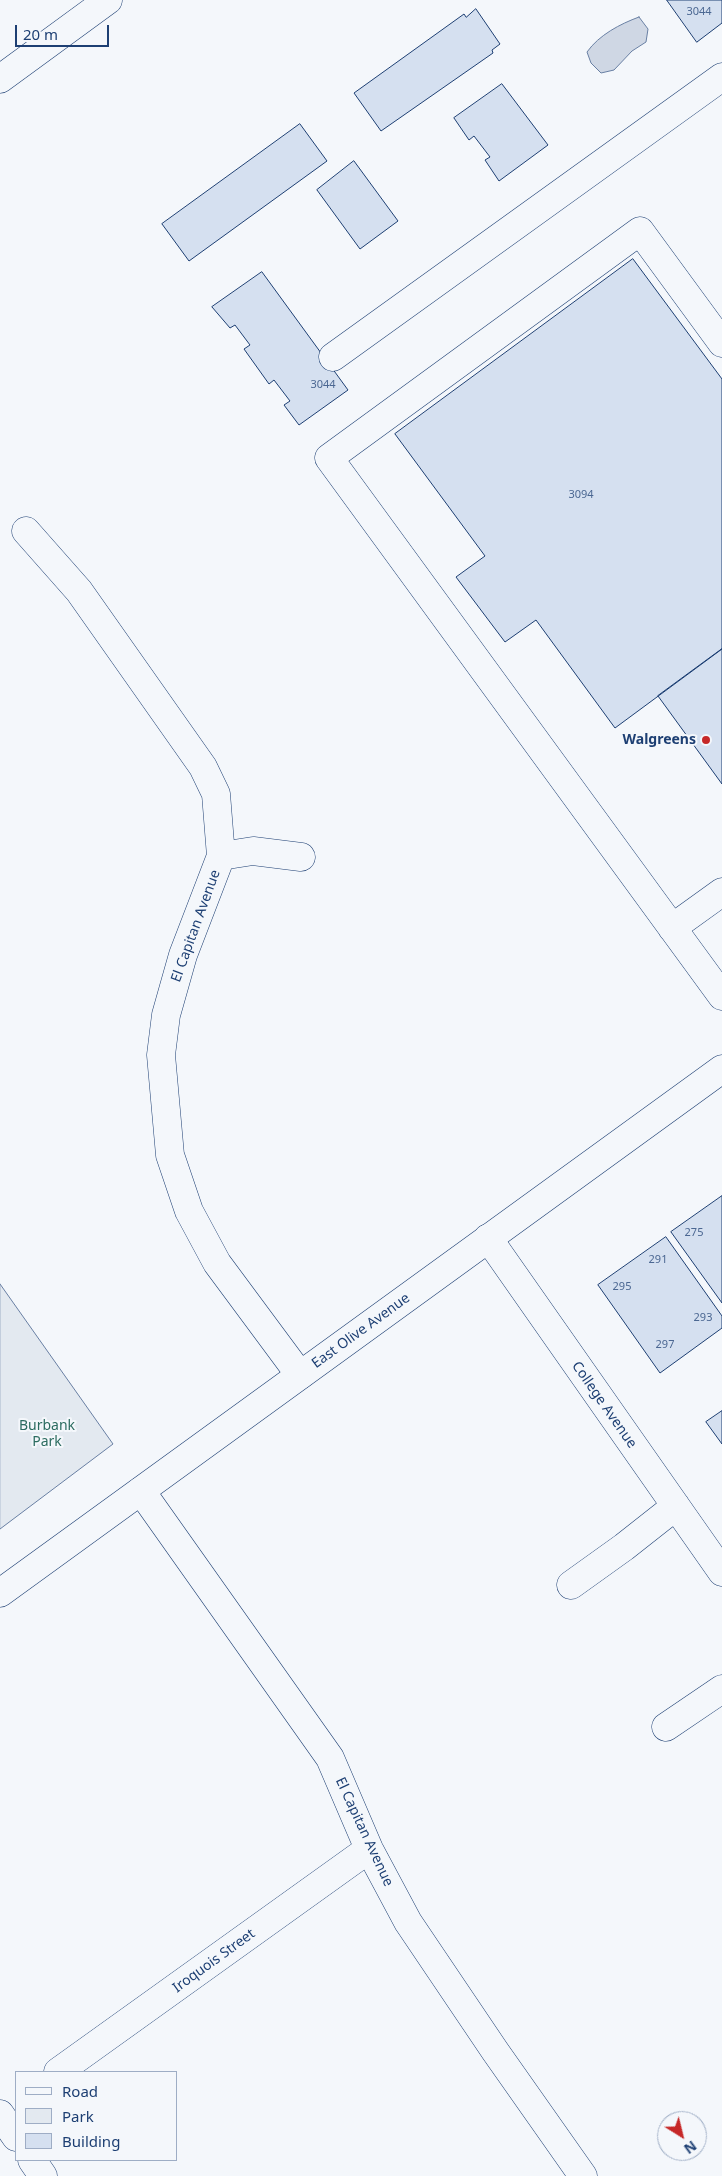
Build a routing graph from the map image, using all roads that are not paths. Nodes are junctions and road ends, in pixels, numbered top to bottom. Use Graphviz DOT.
graph roads {
  1 [pos="108,0"];
  2 [pos="722,77"];
  3 [pos="0,79"];
  4 [pos="722,343"];
  5 [pos="333,357"];
  6 [pos="26,530"];
  7 [pos="222,856"];
  8 [pos="300,857"];
  9 [pos="722,892"];
  10 [pos="672,928"];
  11 [pos="722,996"];
  12 [pos="722,1069"];
  13 [pos="488,1238"];
  14 [pos="300,1375"];
  15 [pos="141,1490"];
  16 [pos="676,1506"];
  17 [pos="722,1572"];
  18 [pos="571,1585"];
  19 [pos="0,1593"];
  20 [pos="722,1689"];
  21 [pos="666,1727"];
  22 [pos="370,1849"];
  23 [pos="59,2071"];
  24 [pos="15,2103"];
  25 [pos="0,2114"];
  26 [pos="15,2136"];
  27 [pos="33,2161"];
  28 [pos="43,2176"];
  29 [pos="583,2176"];
  1 -- 3 [label="street"];
  2 -- 5 [label="street"];
  4 -- 10 [label="street"];
  6 -- 7 [label="street, El Capitan Avenue"];
  7 -- 8 [label="street"];
  7 -- 14 [label="street, El Capitan Avenue"];
  9 -- 10 [label="street"];
  10 -- 11 [label="street"];
  12 -- 13 [label="street, East Olive Avenue"];
  13 -- 14 [label="street, East Olive Avenue"];
  13 -- 16 [label="street, College Avenue"];
  14 -- 15 [label="street, East Olive Avenue"];
  15 -- 19 [label="street, East Olive Avenue"];
  15 -- 22 [label="street, El Capitan Avenue"];
  16 -- 17 [label="street, College Avenue"];
  16 -- 18 [label="street"];
  20 -- 21 [label="street"];
  22 -- 23 [label="street, Iroquois Street"];
  22 -- 29 [label="street, El Capitan Avenue"];
  24 -- 25 [label="street"];
  25 -- 26 [label="street"];
  27 -- 28 [label="street"];
}
